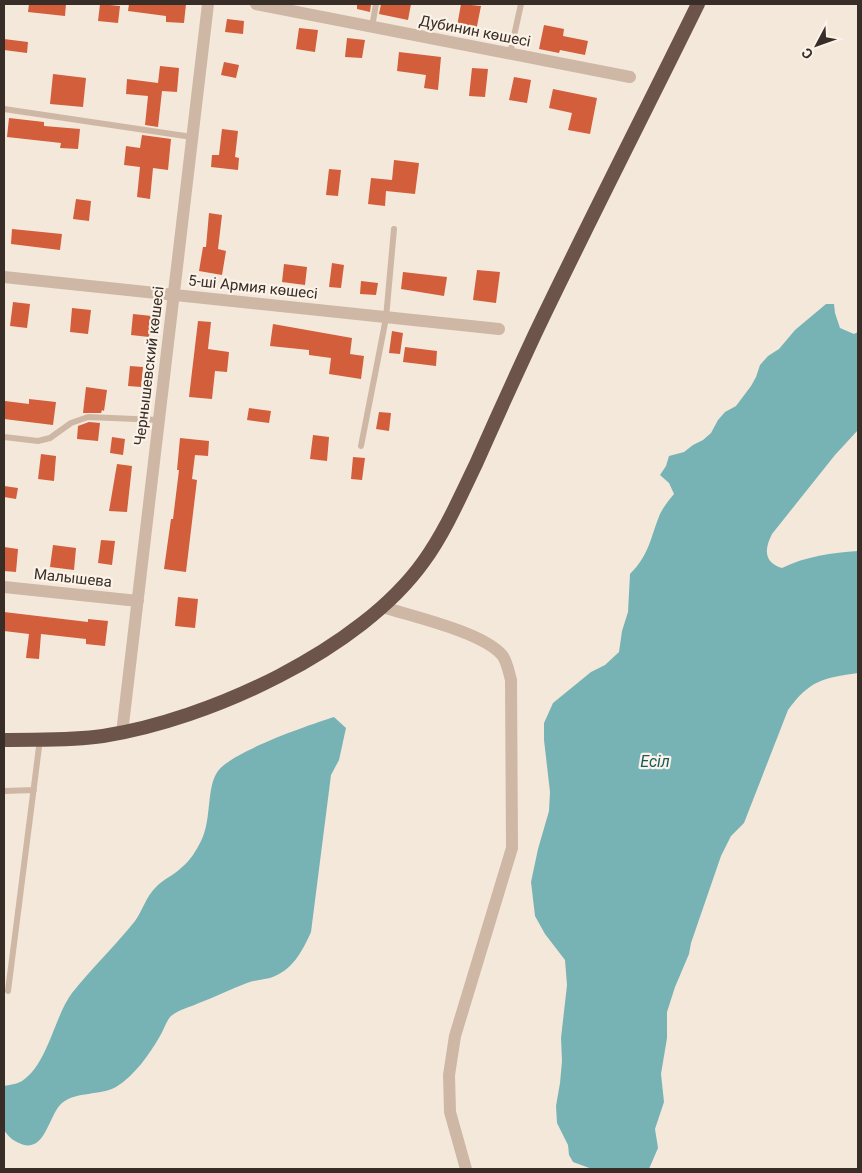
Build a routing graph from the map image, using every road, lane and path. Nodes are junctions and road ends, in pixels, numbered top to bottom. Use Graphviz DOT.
graph roads {
  1 [pos="208,4"];
  2 [pos="256,4"];
  3 [pos="376,4"];
  4 [pos="521,4"];
  5 [pos="698,4"];
  6 [pos="372,27"];
  7 [pos="510,54"];
  8 [pos="630,77"];
  9 [pos="4,109"];
  10 [pos="192,137"];
  11 [pos="394,229"];
  12 [pos="4,277"];
  13 [pos="174,295"];
  14 [pos="386,318"];
  15 [pos="499,330"];
  16 [pos="159,420"];
  17 [pos="4,437"];
  18 [pos="361,446"];
  19 [pos="4,587"];
  20 [pos="138,601"];
  21 [pos="384,607"];
  22 [pos="122,733"];
  23 [pos="4,740"];
  24 [pos="40,740"];
  25 [pos="34,790"];
  26 [pos="4,791"];
  27 [pos="8,991"];
  28 [pos="466,1169"];
  1 -- 10 [label="street, Чернышевский көшесі"];
  2 -- 6 [label="street, Дубинин көшесі"];
  3 -- 6 [label="lane"];
  4 -- 7 [label="lane"];
  5 -- 21 [label="highway"];
  6 -- 7 [label="street, Дубинин көшесі"];
  7 -- 8 [label="street, Дубинин көшесі"];
  9 -- 10 [label="lane"];
  10 -- 13 [label="street, Чернышевский көшесі"];
  11 -- 14 [label="lane"];
  12 -- 13 [label="street, 5-ші Армия көшесі"];
  13 -- 14 [label="street, 5-ші Армия көшесі"];
  13 -- 16 [label="street, Чернышевский көшесі"];
  14 -- 15 [label="street, 5-ші Армия көшесі"];
  14 -- 18 [label="lane"];
  16 -- 17 [label="lane"];
  16 -- 20 [label="street, Чернышевский көшесі"];
  19 -- 20 [label="street, Малышева"];
  20 -- 22 [label="street, Чернышевский көшесі"];
  21 -- 22 [label="highway"];
  21 -- 28 [label="street"];
  22 -- 24 [label="highway"];
  23 -- 24 [label="highway"];
  24 -- 25 [label="lane"];
  25 -- 26 [label="lane"];
  25 -- 27 [label="lane"];
}
